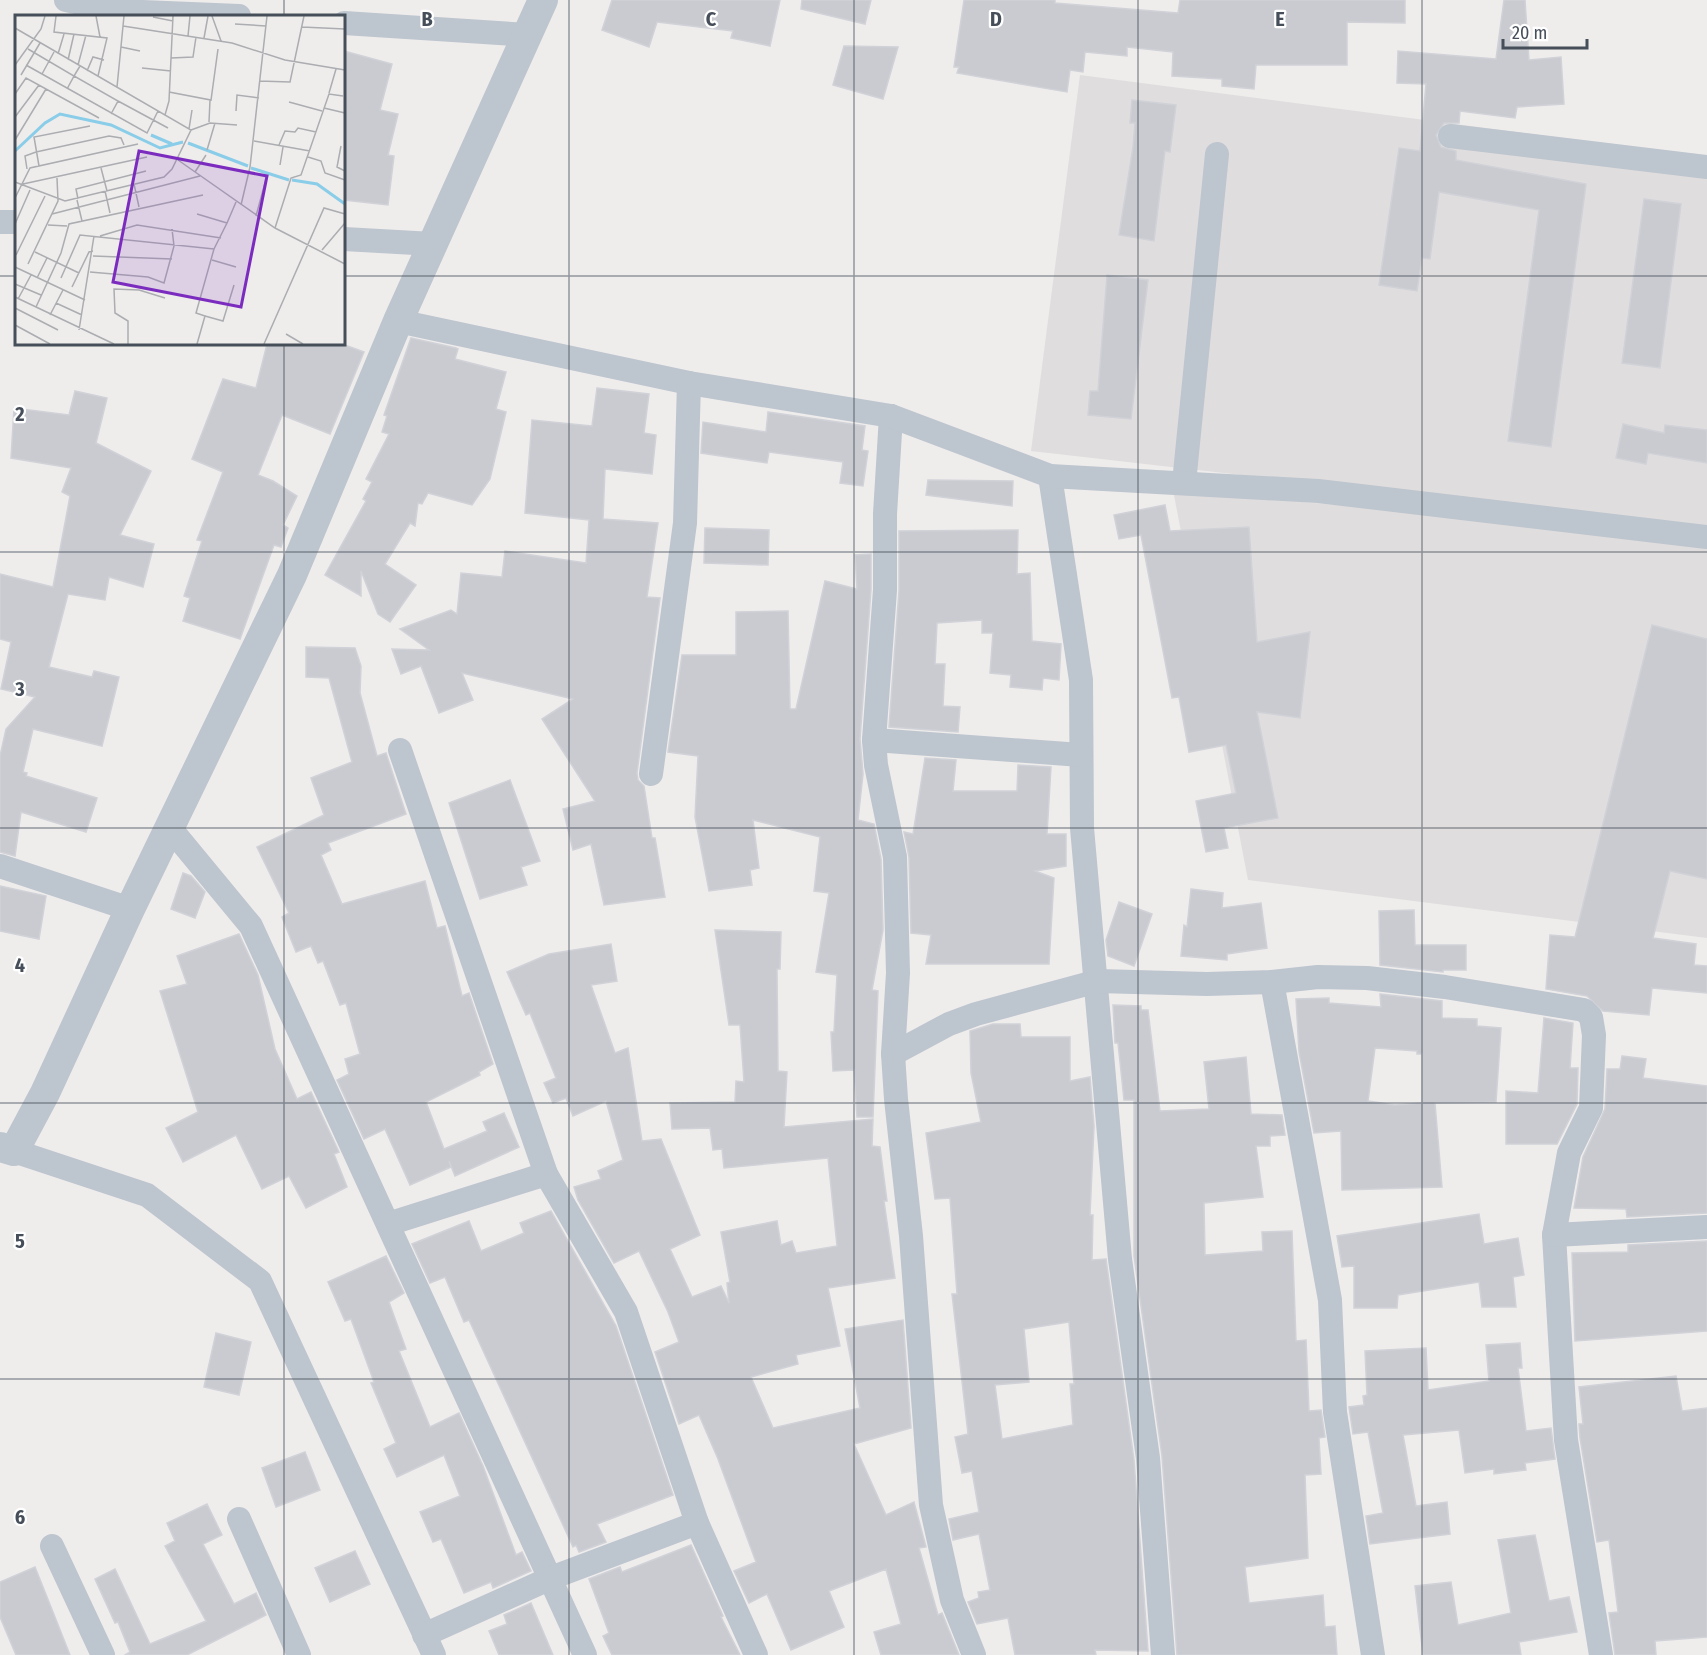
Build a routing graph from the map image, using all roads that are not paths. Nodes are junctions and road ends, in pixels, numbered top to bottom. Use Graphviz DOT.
graph roads {
  1 [pos="66,0"];
  2 [pos="543,0"];
  3 [pos="215,15"];
  4 [pos="345,23"];
  5 [pos="528,35"];
  6 [pos="1450,136"];
  7 [pos="1217,154"];
  8 [pos="1707,167"];
  9 [pos="345,239"];
  10 [pos="433,244"];
  11 [pos="398,321"];
  12 [pos="689,383"];
  13 [pos="891,416"];
  14 [pos="1050,476"];
  15 [pos="1184,483"];
  16 [pos="1707,537"];
  17 [pos="874,740"];
  18 [pos="400,750"];
  19 [pos="1081,755"];
  20 [pos="651,774"];
  21 [pos="170,828"];
  22 [pos="0,866"];
  23 [pos="130,909"];
  24 [pos="1098,981"];
  25 [pos="1272,982"];
  26 [pos="893,1054"];
  27 [pos="7,1149"];
  28 [pos="546,1174"];
  29 [pos="388,1224"];
  30 [pos="1707,1227"];
  31 [pos="1554,1235"];
  32 [pos="239,1518"];
  33 [pos="696,1522"];
  34 [pos="52,1546"];
  35 [pos="551,1578"];
  36 [pos="429,1645"];
  37 [pos="104,1655"];
  38 [pos="299,1655"];
  39 [pos="585,1655"];
  40 [pos="756,1655"];
  41 [pos="974,1655"];
  42 [pos="1163,1655"];
  43 [pos="1374,1655"];
  44 [pos="1601,1655"];
  1 -- 3 [label="street"];
  2 -- 5 [label="street"];
  4 -- 5 [label="street"];
  5 -- 10 [label="street"];
  6 -- 8 [label="street"];
  7 -- 15 [label="street"];
  9 -- 10 [label="street"];
  10 -- 11 [label="street"];
  11 -- 12 [label="street"];
  11 -- 21 [label="street"];
  12 -- 13 [label="street"];
  12 -- 20 [label="street"];
  13 -- 14 [label="street"];
  13 -- 17 [label="street"];
  14 -- 15 [label="street"];
  14 -- 19 [label="street"];
  15 -- 16 [label="street"];
  17 -- 19 [label="street"];
  17 -- 26 [label="street"];
  18 -- 28 [label="street"];
  19 -- 24 [label="street"];
  21 -- 23 [label="street"];
  21 -- 29 [label="street"];
  22 -- 23 [label="street"];
  23 -- 27 [label="street"];
  24 -- 25 [label="street"];
  24 -- 26 [label="street"];
  24 -- 42 [label="street"];
  25 -- 31 [label="street"];
  25 -- 43 [label="street"];
  26 -- 41 [label="street"];
  27 -- 36 [label="street"];
  28 -- 29 [label="street"];
  28 -- 33 [label="street"];
  29 -- 35 [label="street"];
  30 -- 31 [label="street"];
  31 -- 44 [label="street"];
  32 -- 38 [label="street"];
  33 -- 35 [label="street"];
  33 -- 40 [label="street"];
  34 -- 37 [label="street"];
  35 -- 36 [label="street"];
  35 -- 39 [label="street"];
}
